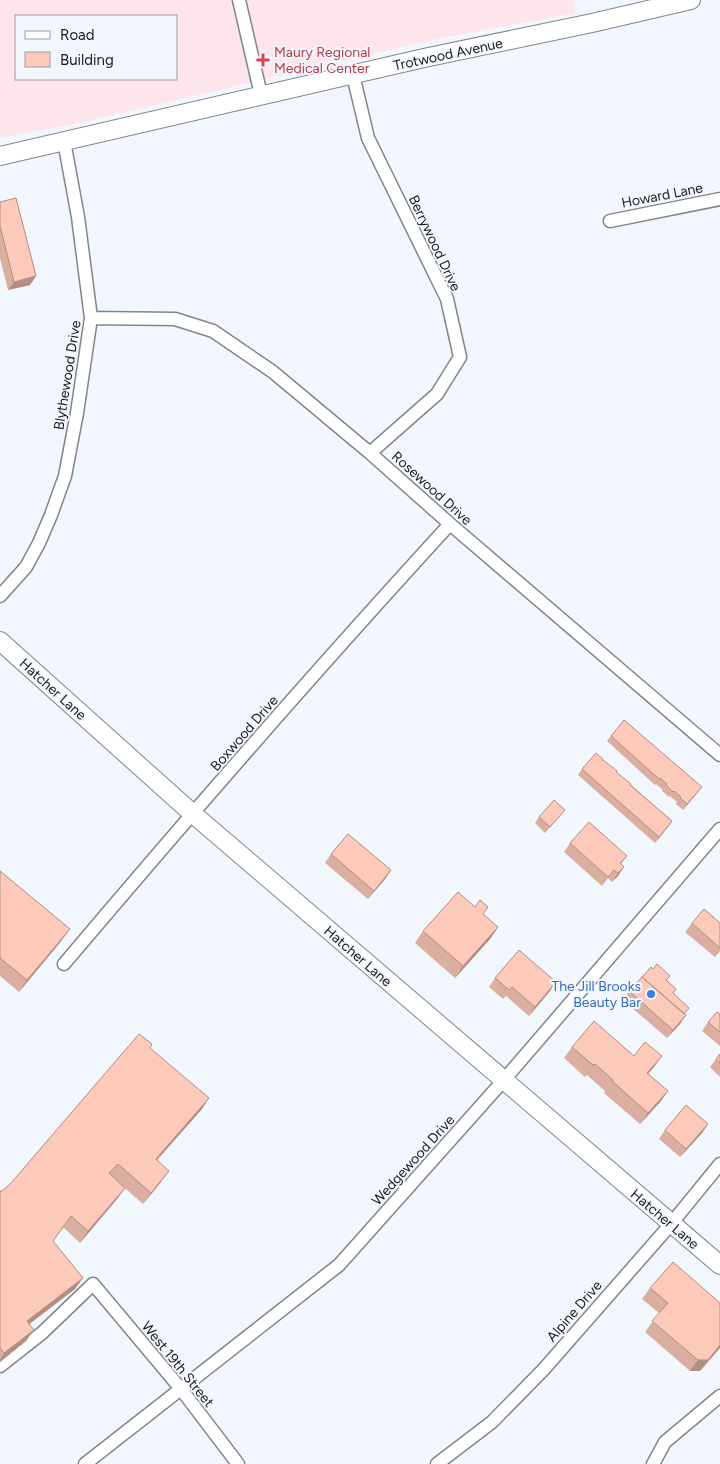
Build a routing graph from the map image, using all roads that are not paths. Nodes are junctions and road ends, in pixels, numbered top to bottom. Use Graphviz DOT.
graph roads {
  1 [pos="239,0"];
  2 [pos="691,0"];
  3 [pos="353,75"];
  4 [pos="261,95"];
  5 [pos="64,141"];
  6 [pos="0,156"];
  7 [pos="720,199"];
  8 [pos="610,221"];
  9 [pos="91,318"];
  10 [pos="370,453"];
  11 [pos="450,524"];
  12 [pos="0,596"];
  13 [pos="0,641"];
  14 [pos="720,755"];
  15 [pos="192,814"];
  16 [pos="720,829"];
  17 [pos="64,964"];
  18 [pos="503,1081"];
  19 [pos="720,1164"];
  20 [pos="670,1224"];
  21 [pos="720,1265"];
  22 [pos="0,1366"];
  23 [pos="181,1389"];
  24 [pos="720,1396"];
  25 [pos="85,1464"];
  26 [pos="238,1464"];
  27 [pos="437,1464"];
  28 [pos="653,1464"];
  1 -- 4 [label="street"];
  2 -- 3 [label="street, Trotwood Avenue"];
  3 -- 4 [label="street, Trotwood Avenue"];
  3 -- 10 [label="street, Berrywood Drive"];
  4 -- 5 [label="street, Trotwood Avenue"];
  5 -- 6 [label="street, Trotwood Avenue"];
  5 -- 9 [label="street, Blythewood Drive"];
  7 -- 8 [label="street, Howard Lane"];
  9 -- 10 [label="street, Rosewood Drive"];
  9 -- 12 [label="street, Blythewood Drive"];
  10 -- 11 [label="street, Rosewood Drive"];
  11 -- 14 [label="street, Rosewood Drive"];
  11 -- 15 [label="street, Boxwood Drive"];
  13 -- 15 [label="street, Hatcher Lane"];
  15 -- 17 [label="street, Boxwood Drive"];
  15 -- 18 [label="street, Hatcher Lane"];
  16 -- 18 [label="street, Wedgewood Drive"];
  18 -- 20 [label="street, Hatcher Lane"];
  18 -- 23 [label="street, Wedgewood Drive"];
  19 -- 20 [label="street, Alpine Drive"];
  20 -- 21 [label="street, Hatcher Lane"];
  20 -- 27 [label="street, Alpine Drive"];
  22 -- 23 [label="street, West 19th Street"];
  23 -- 25 [label="street, Wedgewood Drive"];
  23 -- 26 [label="street, West 19th Street"];
  24 -- 28 [label="street"];
}
